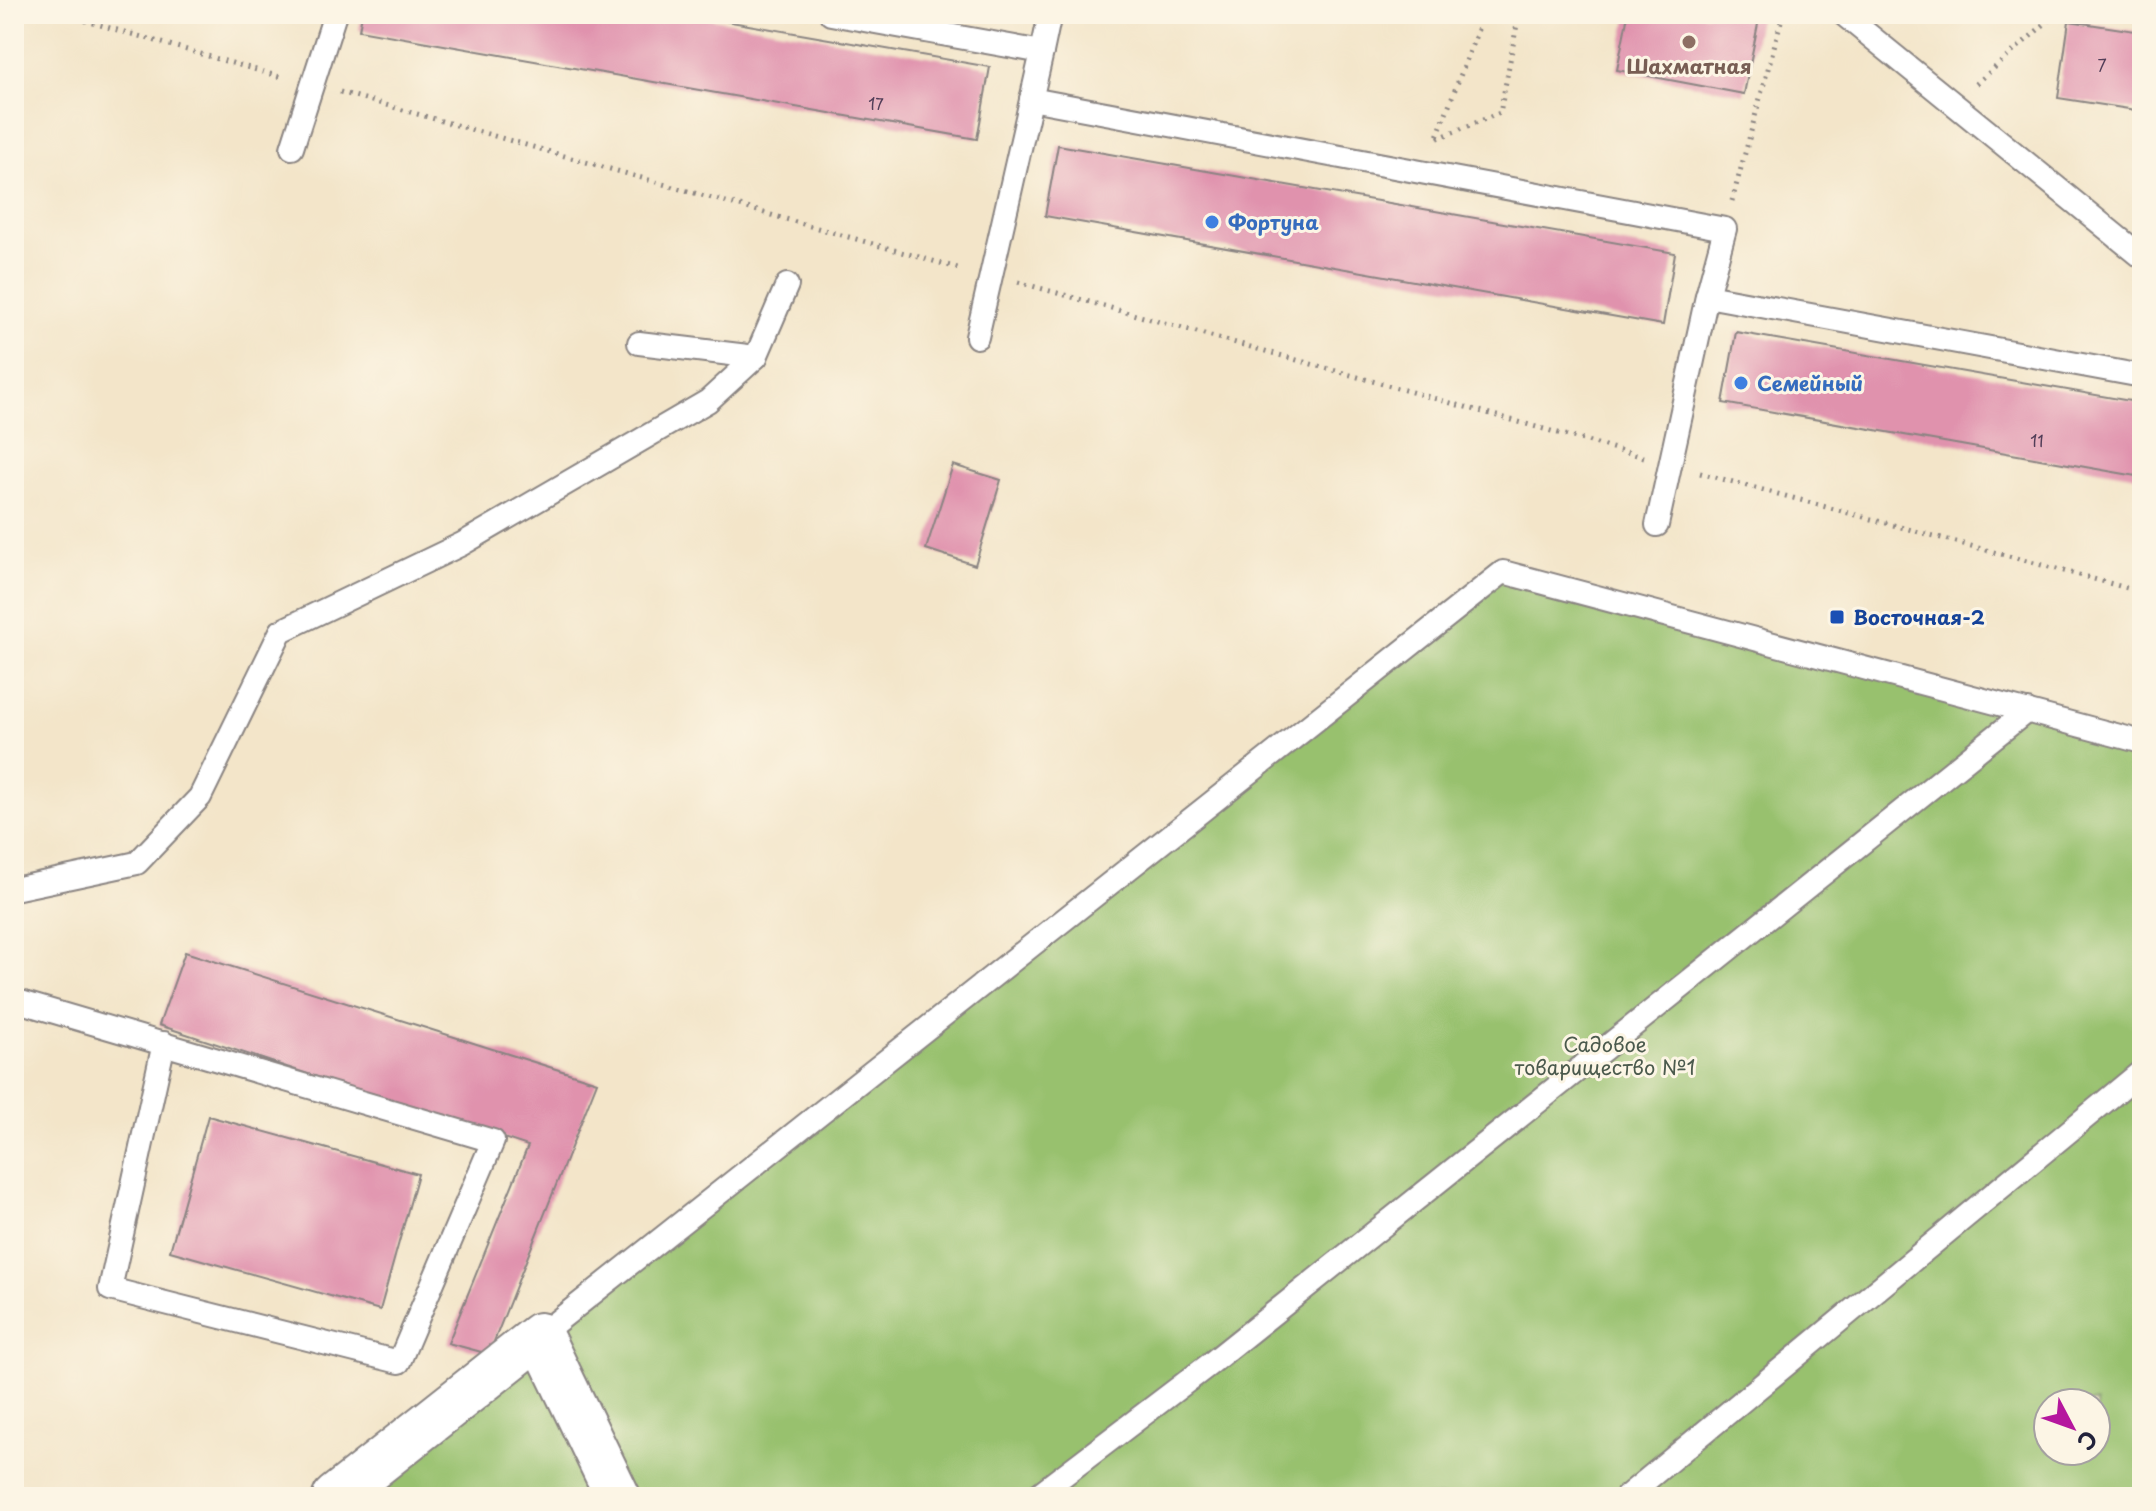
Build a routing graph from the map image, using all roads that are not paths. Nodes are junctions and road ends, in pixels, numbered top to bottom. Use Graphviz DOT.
graph roads {
  1 [pos="335,14"];
  2 [pos="831,14"];
  3 [pos="1050,14"];
  4 [pos="1843,14"];
  5 [pos="1042,52"];
  6 [pos="1031,99"];
  7 [pos="292,148"];
  8 [pos="2142,257"];
  9 [pos="787,285"];
  10 [pos="1707,296"];
  11 [pos="977,337"];
  12 [pos="639,343"];
  13 [pos="756,357"];
  14 [pos="2142,376"];
  15 [pos="1657,525"];
  16 [pos="2027,711"];
  17 [pos="2142,742"];
  18 [pos="14,889"];
  19 [pos="14,1000"];
  20 [pos="164,1043"];
  21 [pos="2142,1071"];
  22 [pos="540,1335"];
  23 [pos="335,1497"];
  24 [pos="618,1497"];
  25 [pos="1035,1497"];
  26 [pos="1626,1497"];
  1 -- 7 [label="lane"];
  2 -- 5 [label="lane"];
  3 -- 5 [label="lane"];
  4 -- 8 [label="lane"];
  5 -- 6 [label="lane"];
  6 -- 10 [label="lane"];
  6 -- 11 [label="lane"];
  9 -- 13 [label="lane"];
  10 -- 14 [label="lane"];
  10 -- 15 [label="lane"];
  12 -- 13 [label="lane"];
  13 -- 18 [label="lane"];
  16 -- 17 [label="lane"];
  16 -- 22 [label="lane"];
  16 -- 25 [label="lane"];
  19 -- 20 [label="lane"];
  20 -- 20 [label="lane"];
  21 -- 26 [label="lane"];
  22 -- 23 [label="street"];
  22 -- 24 [label="street"];
}
